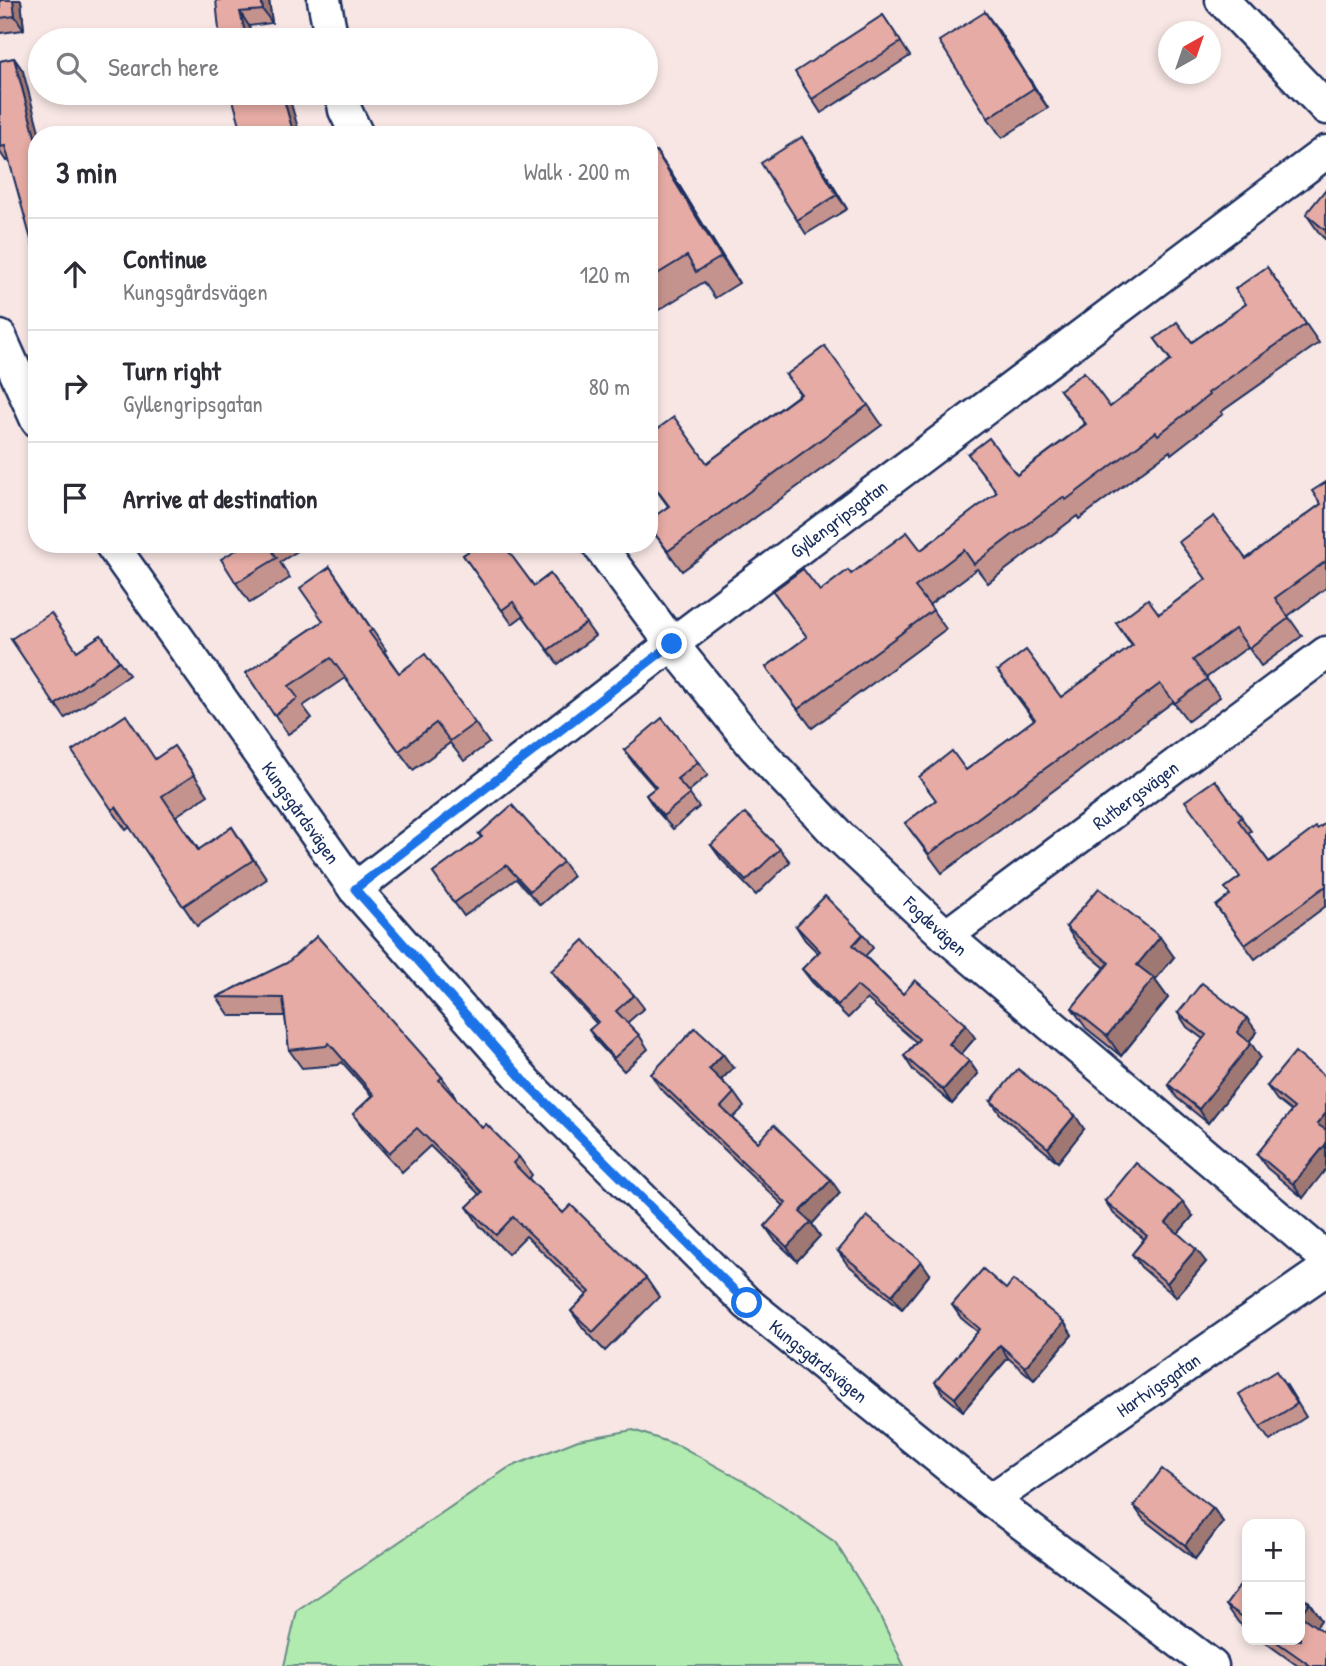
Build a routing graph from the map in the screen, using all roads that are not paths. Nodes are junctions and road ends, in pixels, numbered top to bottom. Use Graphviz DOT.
graph roads {
  1 [pos="324,0"];
  2 [pos="1222,0"];
  3 [pos="330,28"];
  4 [pos="344,105"];
  5 [pos="1326,108"];
  6 [pos="353,126"];
  7 [pos="1326,152"];
  8 [pos="0,337"];
  9 [pos="28,400"];
  10 [pos="117,553"];
  11 [pos="605,553"];
  12 [pos="672,644"];
  13 [pos="1326,653"];
  14 [pos="355,889"];
  15 [pos="946,936"];
  16 [pos="1326,1258"];
  17 [pos="1326,1269"];
  18 [pos="990,1500"];
  19 [pos="1212,1666"];
  1 -- 3 [label="street"];
  2 -- 5 [label="street"];
  4 -- 6 [label="street"];
  7 -- 12 [label="street, Gyllengripsgatan"];
  8 -- 9 [label="street"];
  10 -- 14 [label="street, Kungsgårdsvägen"];
  11 -- 12 [label="street, Fogdevägen"];
  12 -- 14 [label="street, Gyllengripsgatan"];
  12 -- 15 [label="street, Fogdevägen"];
  13 -- 15 [label="street, Rutbergsvägen"];
  14 -- 18 [label="street, Kungsgårdsvägen"];
  15 -- 16 [label="street, Fogdevägen"];
  17 -- 18 [label="street, Hartvigsgatan"];
  18 -- 19 [label="street, Kungsgårdsvägen"];
}
